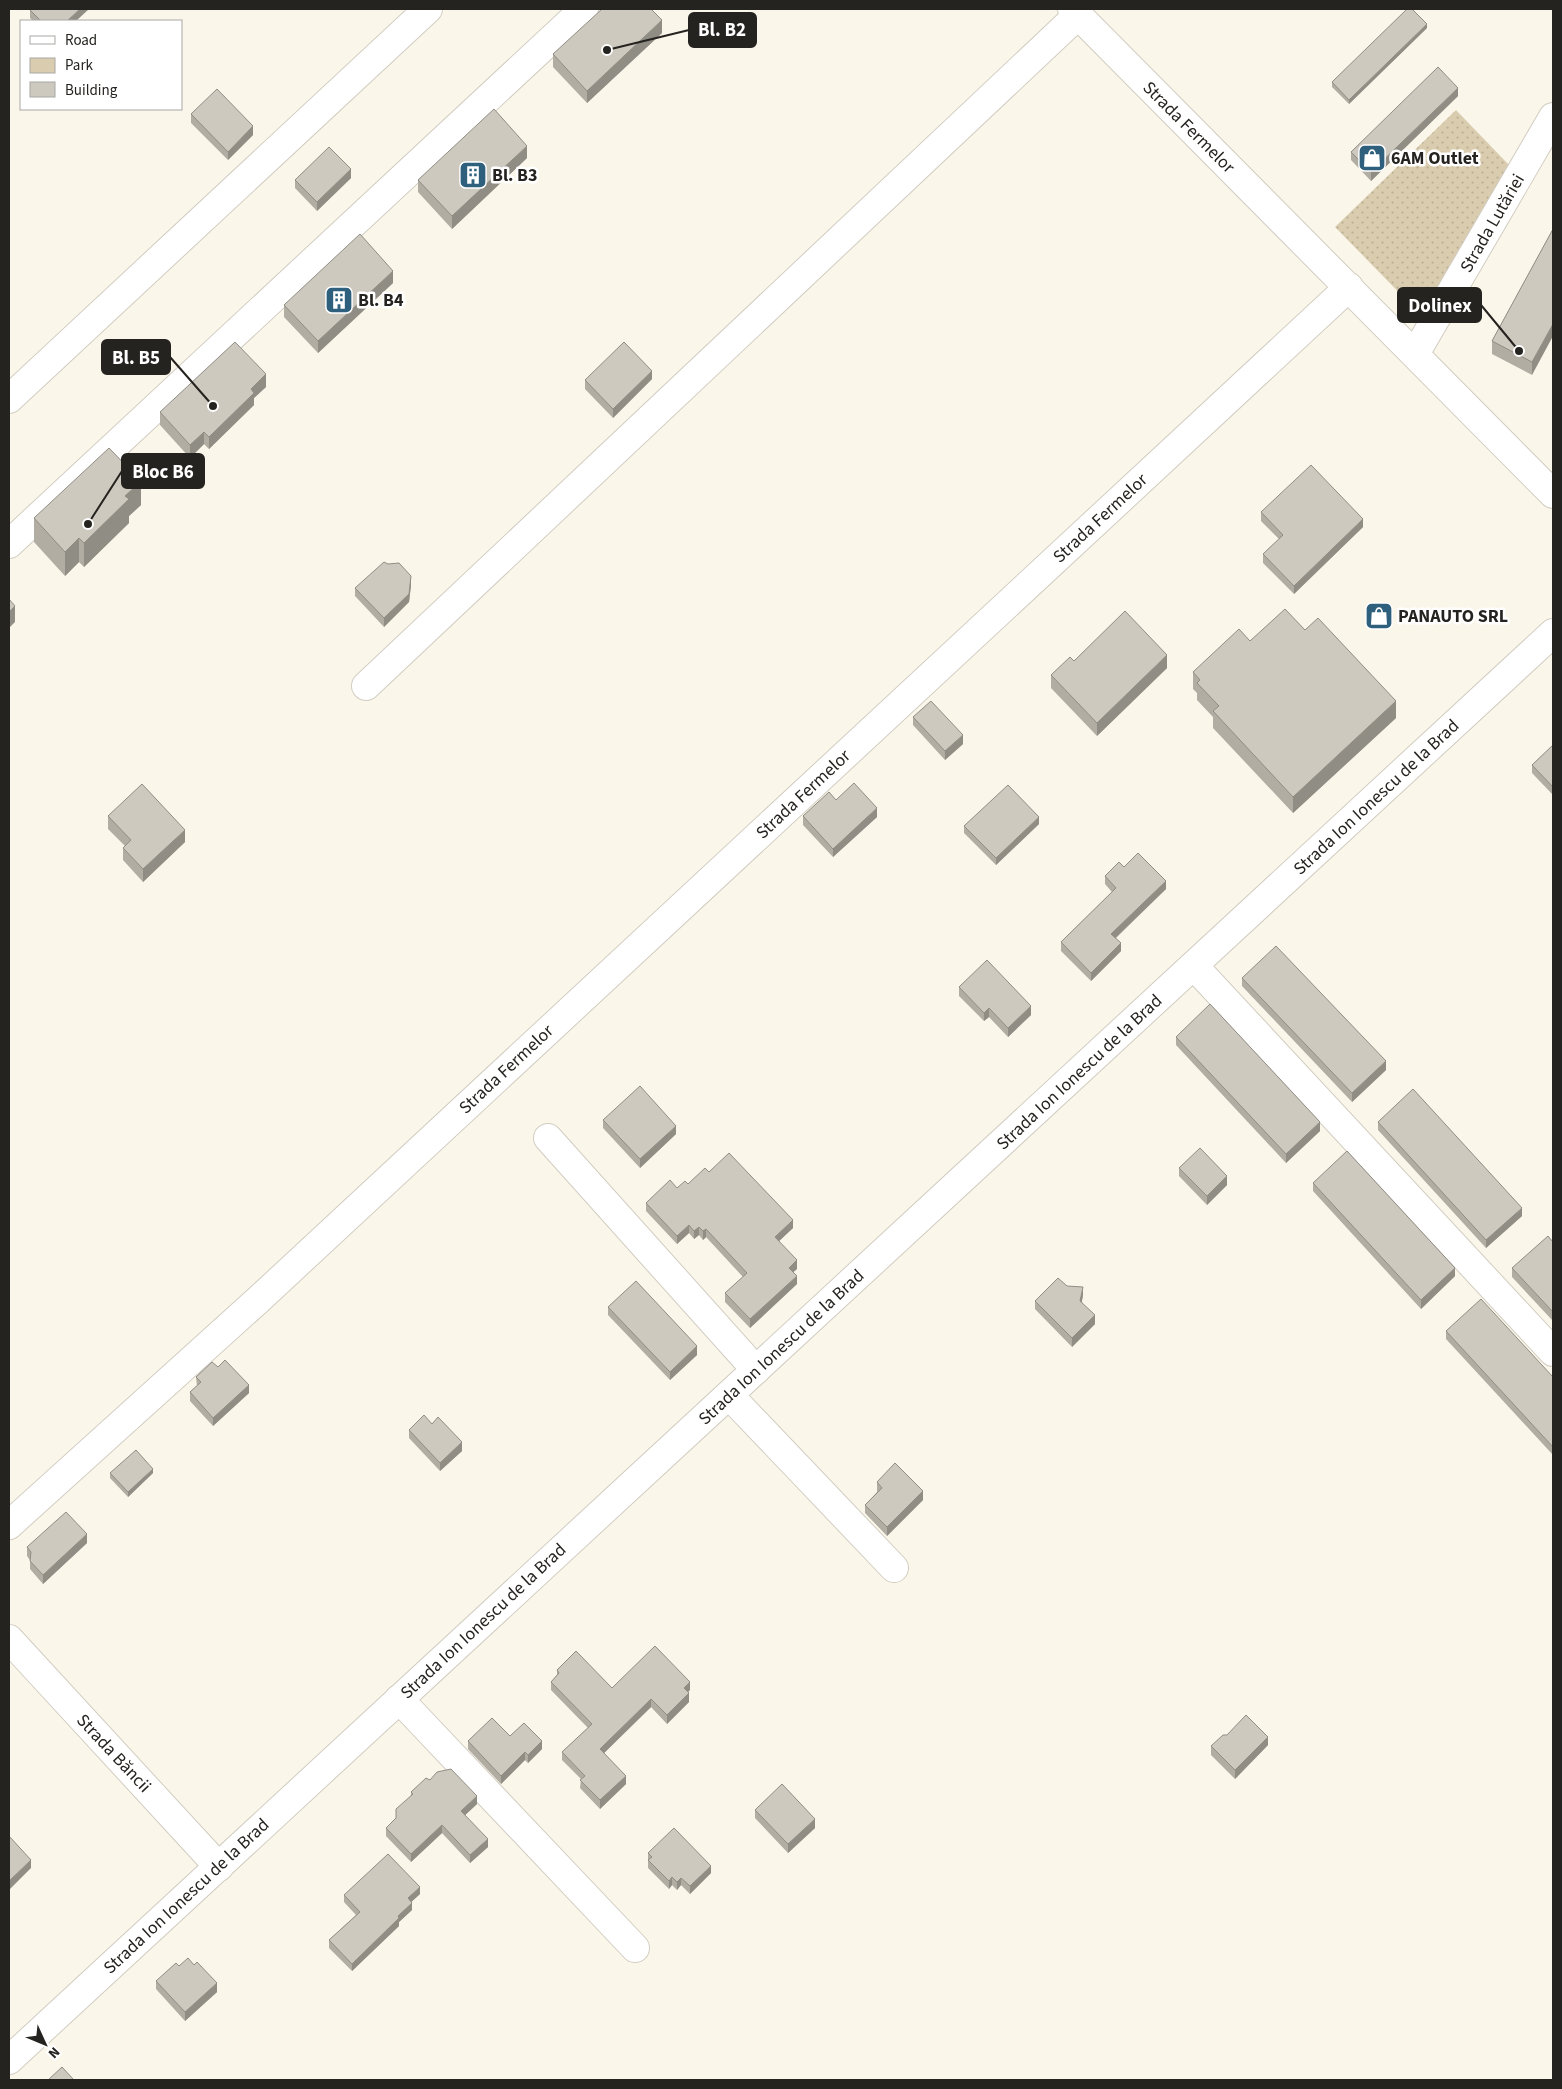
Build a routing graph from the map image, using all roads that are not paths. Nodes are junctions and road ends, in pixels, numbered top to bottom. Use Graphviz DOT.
graph roads {
  1 [pos="428,9"];
  2 [pos="584,9"];
  3 [pos="1075,12"];
  4 [pos="1553,117"];
  5 [pos="1349,287"];
  6 [pos="1415,354"];
  7 [pos="9,399"];
  8 [pos="1553,494"];
  9 [pos="9,544"];
  10 [pos="1553,633"];
  11 [pos="366,686"];
  12 [pos="1194,966"];
  13 [pos="548,1138"];
  14 [pos="1553,1352"];
  15 [pos="756,1370"];
  16 [pos="729,1395"];
  17 [pos="9,1525"];
  18 [pos="894,1568"];
  19 [pos="10,1644"];
  20 [pos="399,1699"];
  21 [pos="218,1867"];
  22 [pos="635,1948"];
  23 [pos="9,2060"];
  1 -- 7 [label="street"];
  2 -- 9 [label="street"];
  3 -- 5 [label="street, Strada Fermelor"];
  3 -- 11 [label="street"];
  4 -- 6 [label="street, Strada Lutăriei"];
  5 -- 6 [label="street, Strada Fermelor"];
  5 -- 17 [label="street, Strada Fermelor"];
  6 -- 8 [label="street, Strada Fermelor"];
  10 -- 12 [label="street, Strada Ion Ionescu de la Brad"];
  12 -- 14 [label="street"];
  12 -- 15 [label="street, Strada Ion Ionescu de la Brad"];
  13 -- 15 [label="street"];
  15 -- 16 [label="street, Strada Ion Ionescu de la Brad"];
  16 -- 18 [label="street"];
  16 -- 20 [label="street, Strada Ion Ionescu de la Brad"];
  19 -- 21 [label="street, Strada Băncii"];
  20 -- 21 [label="street, Strada Ion Ionescu de la Brad"];
  20 -- 22 [label="street"];
  21 -- 23 [label="street, Strada Ion Ionescu de la Brad"];
}
